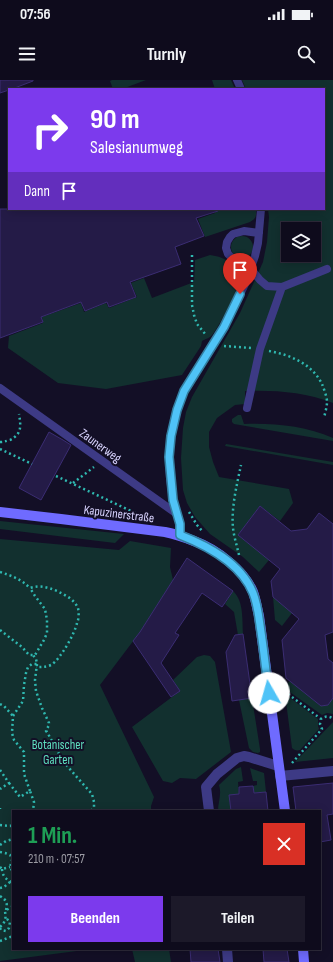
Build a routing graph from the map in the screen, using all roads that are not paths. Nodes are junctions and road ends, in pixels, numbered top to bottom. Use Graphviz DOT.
graph roads {
  1 [pos="261,210"];
  2 [pos="259,233"];
  3 [pos="250,268"];
  4 [pos="327,269"];
  5 [pos="282,287"];
  6 [pos="0,388"];
  7 [pos="248,408"];
  8 [pos="0,512"];
  9 [pos="177,514"];
  10 [pos="180,535"];
  11 [pos="279,771"];
  12 [pos="333,771"];
  13 [pos="209,810"];
  14 [pos="285,810"];
  15 [pos="227,950"];
  16 [pos="302,950"];
  17 [pos="228,962"];
  18 [pos="304,962"];
  1 -- 2 [label="lane"];
  2 -- 3 [label="lane"];
  2 -- 3 [label="lane"];
  3 -- 5 [label="lane"];
  3 -- 9 [label="lane"];
  4 -- 5 [label="lane"];
  5 -- 7 [label="lane"];
  6 -- 9 [label="lane, Zaunerweg"];
  8 -- 10 [label="street, Kapuzinerstraße"];
  9 -- 10 [label="lane"];
  10 -- 11 [label="street, Kapuzinerstraße"];
  11 -- 12 [label="street"];
  11 -- 13 [label="street"];
  11 -- 14 [label="street, Kapuzinerstraße"];
  15 -- 17 [label="street"];
  16 -- 18 [label="street"];
}
